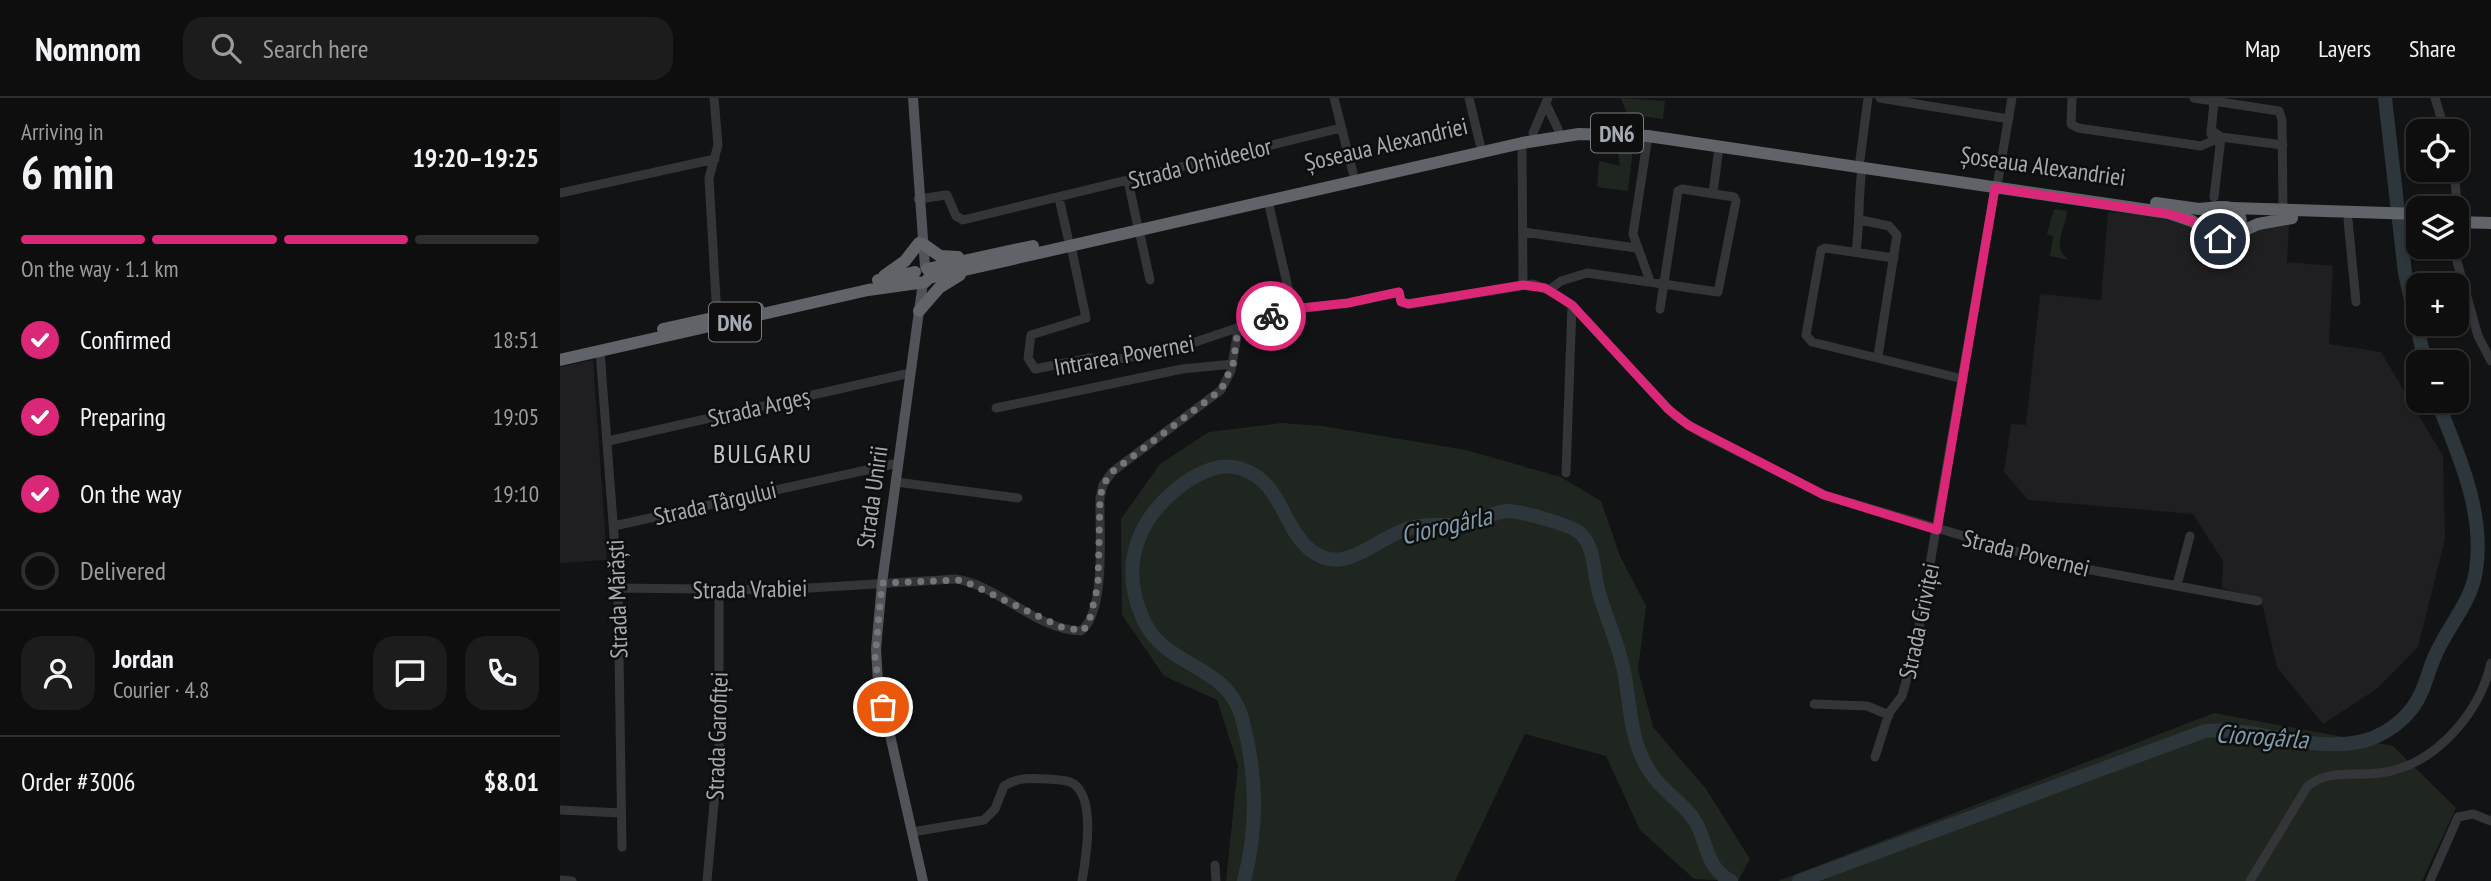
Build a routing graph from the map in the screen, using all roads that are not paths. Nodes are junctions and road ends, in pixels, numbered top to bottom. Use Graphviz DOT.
graph roads {
  1 [pos="715,98"];
  2 [pos="913,98"];
  3 [pos="1334,98"];
  4 [pos="1469,98"];
  5 [pos="1868,98"];
  6 [pos="1881,98"];
  7 [pos="2012,98"];
  8 [pos="2072,98"];
  9 [pos="2194,98"];
  10 [pos="2435,98"];
  11 [pos="2214,101"];
  12 [pos="1548,102"];
  13 [pos="2009,119"];
  14 [pos="2441,119"];
  15 [pos="1341,128"];
  16 [pos="1558,129"];
  17 [pos="2211,130"];
  18 [pos="1533,133"];
  19 [pos="1648,136"];
  20 [pos="2221,137"];
  21 [pos="1522,143"];
  22 [pos="2210,143"];
  23 [pos="1480,145"];
  24 [pos="2283,145"];
  25 [pos="1719,146"];
  26 [pos="715,159"];
  27 [pos="1861,164"];
  28 [pos="1353,173"];
  29 [pos="1128,180"];
  30 [pos="1996,184"];
  31 [pos="560,193"];
  32 [pos="1713,193"];
  33 [pos="1059,198"];
  34 [pos="918,199"];
  35 [pos="1268,201"];
  36 [pos="2222,204"];
  37 [pos="2283,211"];
  38 [pos="2406,214"];
  39 [pos="2367,216"];
  40 [pos="2491,216"];
  41 [pos="2469,217"];
  42 [pos="2469,219"];
  43 [pos="1861,220"];
  44 [pos="2348,220"];
  45 [pos="2406,220"];
  46 [pos="2491,223"];
  47 [pos="1138,226"];
  48 [pos="1523,232"];
  49 [pos="2212,234"];
  50 [pos="2236,234"];
  51 [pos="1069,242"];
  52 [pos="921,243"];
  53 [pos="1636,248"];
  54 [pos="1856,252"];
  55 [pos="1894,258"];
  56 [pos="2456,259"];
  57 [pos="973,264"];
  58 [pos="922,274"];
  59 [pos="880,280"];
  60 [pos="1150,281"];
  61 [pos="1650,281"];
  62 [pos="1664,283"];
  63 [pos="1525,285"];
  64 [pos="1549,290"];
  65 [pos="2356,302"];
  66 [pos="1572,305"];
  67 [pos="1293,309"];
  68 [pos="1660,309"];
  69 [pos="919,311"];
  70 [pos="717,317"];
  71 [pos="1238,330"];
  72 [pos="600,351"];
  73 [pos="560,352"];
  74 [pos="1878,356"];
  75 [pos="560,360"];
  76 [pos="2491,361"];
  77 [pos="1233,364"];
  78 [pos="910,373"];
  79 [pos="1963,379"];
  80 [pos="996,408"];
  81 [pos="608,441"];
  82 [pos="898,463"];
  83 [pos="1566,473"];
  84 [pos="896,482"];
  85 [pos="1018,498"];
  86 [pos="614,526"];
  87 [pos="1937,530"];
  88 [pos="2190,536"];
  89 [pos="882,583"];
  90 [pos="2177,584"];
  91 [pos="618,588"];
  92 [pos="719,591"];
  93 [pos="2258,601"];
  94 [pos="2491,663"];
  95 [pos="1814,704"];
  96 [pos="1889,715"];
  97 [pos="1875,757"];
  98 [pos="560,810"];
  99 [pos="621,813"];
  100 [pos="2491,821"];
  101 [pos="912,832"];
  102 [pos="622,847"];
  103 [pos="1215,865"];
  104 [pos="560,880"];
  105 [pos="572,881"];
  106 [pos="706,881"];
  107 [pos="923,881"];
  108 [pos="1082,881"];
  109 [pos="1216,881"];
  110 [pos="2250,881"];
  111 [pos="2430,881"];
  1 -- 26 [label="street"];
  2 -- 34 [label="main road, Strada Unirii"];
  3 -- 15 [label="street"];
  4 -- 23 [label="street"];
  5 -- 27 [label="street"];
  6 -- 13 [label="street"];
  7 -- 13 [label="street, Strada Griviței"];
  8 -- 22 [label="street"];
  9 -- 11 [label="street"];
  10 -- 14 [label="street"];
  11 -- 17 [label="street"];
  11 -- 24 [label="street"];
  12 -- 16 [label="street"];
  12 -- 18 [label="street"];
  13 -- 30 [label="street, Strada Griviței"];
  15 -- 28 [label="street"];
  15 -- 29 [label="street, Strada Orhideelor"];
  16 -- 18 [label="highway, Șoseaua Alexandriei / DN6"];
  16 -- 27 [label="highway, Șoseaua Alexandriei / DN6"];
  17 -- 20 [label="street"];
  17 -- 22 [label="street"];
  18 -- 23 [label="highway, Șoseaua Alexandriei / DN6"];
  19 -- 21 [label="highway, Șoseaua Alexandriei / DN6"];
  19 -- 25 [label="highway, Șoseaua Alexandriei / DN6"];
  19 -- 53 [label="street"];
  20 -- 22 [label="street"];
  20 -- 24 [label="street"];
  20 -- 36 [label="street"];
  21 -- 35 [label="highway, Șoseaua Alexandriei / DN6"];
  21 -- 48 [label="street"];
  23 -- 28 [label="highway, Șoseaua Alexandriei / DN6"];
  24 -- 37 [label="street"];
  25 -- 27 [label="highway, Șoseaua Alexandriei / DN6"];
  25 -- 32 [label="street"];
  26 -- 31 [label="street"];
  26 -- 70 [label="street"];
  27 -- 30 [label="highway, Șoseaua Alexandriei / DN6"];
  27 -- 43 [label="street"];
  28 -- 47 [label="highway, Șoseaua Alexandriei / DN6"];
  29 -- 33 [label="street, Strada Orhideelor"];
  29 -- 47 [label="street"];
  30 -- 36 [label="highway, Șoseaua Alexandriei / DN6"];
  30 -- 49 [label="highway, Șoseaua Alexandriei / DN6"];
  30 -- 79 [label="street, Strada Griviței"];
  32 -- 62 [label="street"];
  32 -- 62 [label="street"];
  33 -- 34 [label="street, Strada Orhideelor"];
  33 -- 51 [label="street"];
  34 -- 52 [label="main road, Strada Unirii"];
  35 -- 47 [label="highway, Șoseaua Alexandriei / DN6"];
  35 -- 67 [label="street"];
  36 -- 37 [label="highway, Șoseaua Alexandriei / DN6"];
  36 -- 49 [label="highway"];
  36 -- 50 [label="highway"];
  37 -- 39 [label="highway, Șoseaua Alexandriei / DN6"];
  38 -- 39 [label="highway, Șoseaua Alexandriei / DN6"];
  39 -- 44 [label="highway, Șoseaua Alexandriei / DN6"];
  39 -- 45 [label="highway, Șoseaua Alexandriei / DN6"];
  40 -- 41 [label="highway"];
  42 -- 46 [label="highway"];
  43 -- 54 [label="street"];
  43 -- 55 [label="street"];
  44 -- 50 [label="highway, Șoseaua Alexandriei / DN6"];
  44 -- 65 [label="street"];
  47 -- 51 [label="highway, Șoseaua Alexandriei / DN6"];
  47 -- 60 [label="street"];
  48 -- 53 [label="street"];
  48 -- 63 [label="street"];
  49 -- 50 [label="highway, Șoseaua Alexandriei / DN6"];
  51 -- 57 [label="highway, Șoseaua Alexandriei / DN6"];
  51 -- 71 [label="street, Intrarea Povernei"];
  52 -- 57 [label="highway"];
  52 -- 58 [label="main road, Strada Unirii"];
  52 -- 59 [label="highway"];
  53 -- 61 [label="street"];
  54 -- 55 [label="street"];
  54 -- 74 [label="street"];
  55 -- 74 [label="street"];
  56 -- 76 [label="street"];
  57 -- 58 [label="highway, Șoseaua Alexandriei / DN6"];
  57 -- 69 [label="highway"];
  58 -- 59 [label="highway, Șoseaua Alexandriei / DN6"];
  58 -- 69 [label="main road, Strada Unirii"];
  58 -- 72 [label="highway, Șoseaua Alexandriei / DN6"];
  59 -- 70 [label="highway, Șoseaua Alexandriei / DN6"];
  61 -- 62 [label="street"];
  61 -- 64 [label="street"];
  62 -- 68 [label="street"];
  63 -- 64 [label="street, Strada Povernei"];
  63 -- 67 [label="street, Intrarea Povernei"];
  64 -- 66 [label="street, Strada Povernei"];
  66 -- 83 [label="street"];
  66 -- 87 [label="street, Strada Povernei"];
  67 -- 71 [label="street, Intrarea Povernei"];
  69 -- 78 [label="main road, Strada Unirii"];
  70 -- 73 [label="highway, Șoseaua Alexandriei / DN6"];
  71 -- 77 [label="street"];
  72 -- 75 [label="highway, Șoseaua Alexandriei / DN6"];
  72 -- 81 [label="street, Strada Mărăști"];
  74 -- 79 [label="street"];
  77 -- 80 [label="street"];
  77 -- 89 [label="street, Strada Vrabiei"];
  78 -- 81 [label="street, Strada Argeș"];
  78 -- 82 [label="main road, Strada Unirii"];
  79 -- 87 [label="street, Strada Griviței"];
  81 -- 86 [label="street, Strada Mărăști"];
  82 -- 84 [label="main road, Strada Unirii"];
  82 -- 86 [label="street, Strada Târgului"];
  84 -- 85 [label="street"];
  84 -- 89 [label="main road, Strada Unirii"];
  86 -- 91 [label="street, Strada Mărăști"];
  87 -- 90 [label="street, Strada Povernei"];
  87 -- 96 [label="street, Strada Griviței"];
  88 -- 90 [label="street"];
  89 -- 92 [label="street, Strada Vrabiei"];
  89 -- 101 [label="main road, Strada Unirii"];
  90 -- 93 [label="street, Strada Povernei"];
  91 -- 92 [label="street, Strada Vrabiei"];
  91 -- 99 [label="street, Strada Mărăști"];
  92 -- 106 [label="street, Strada Garofiței"];
  94 -- 110 [label="street"];
  95 -- 96 [label="street"];
  96 -- 97 [label="street, Strada Griviței"];
  98 -- 99 [label="street"];
  99 -- 102 [label="street, Strada Mărăști"];
  100 -- 111 [label="street"];
  101 -- 107 [label="main road, Strada Unirii"];
  101 -- 108 [label="street"];
  103 -- 109 [label="street"];
  104 -- 105 [label="street"];
}
